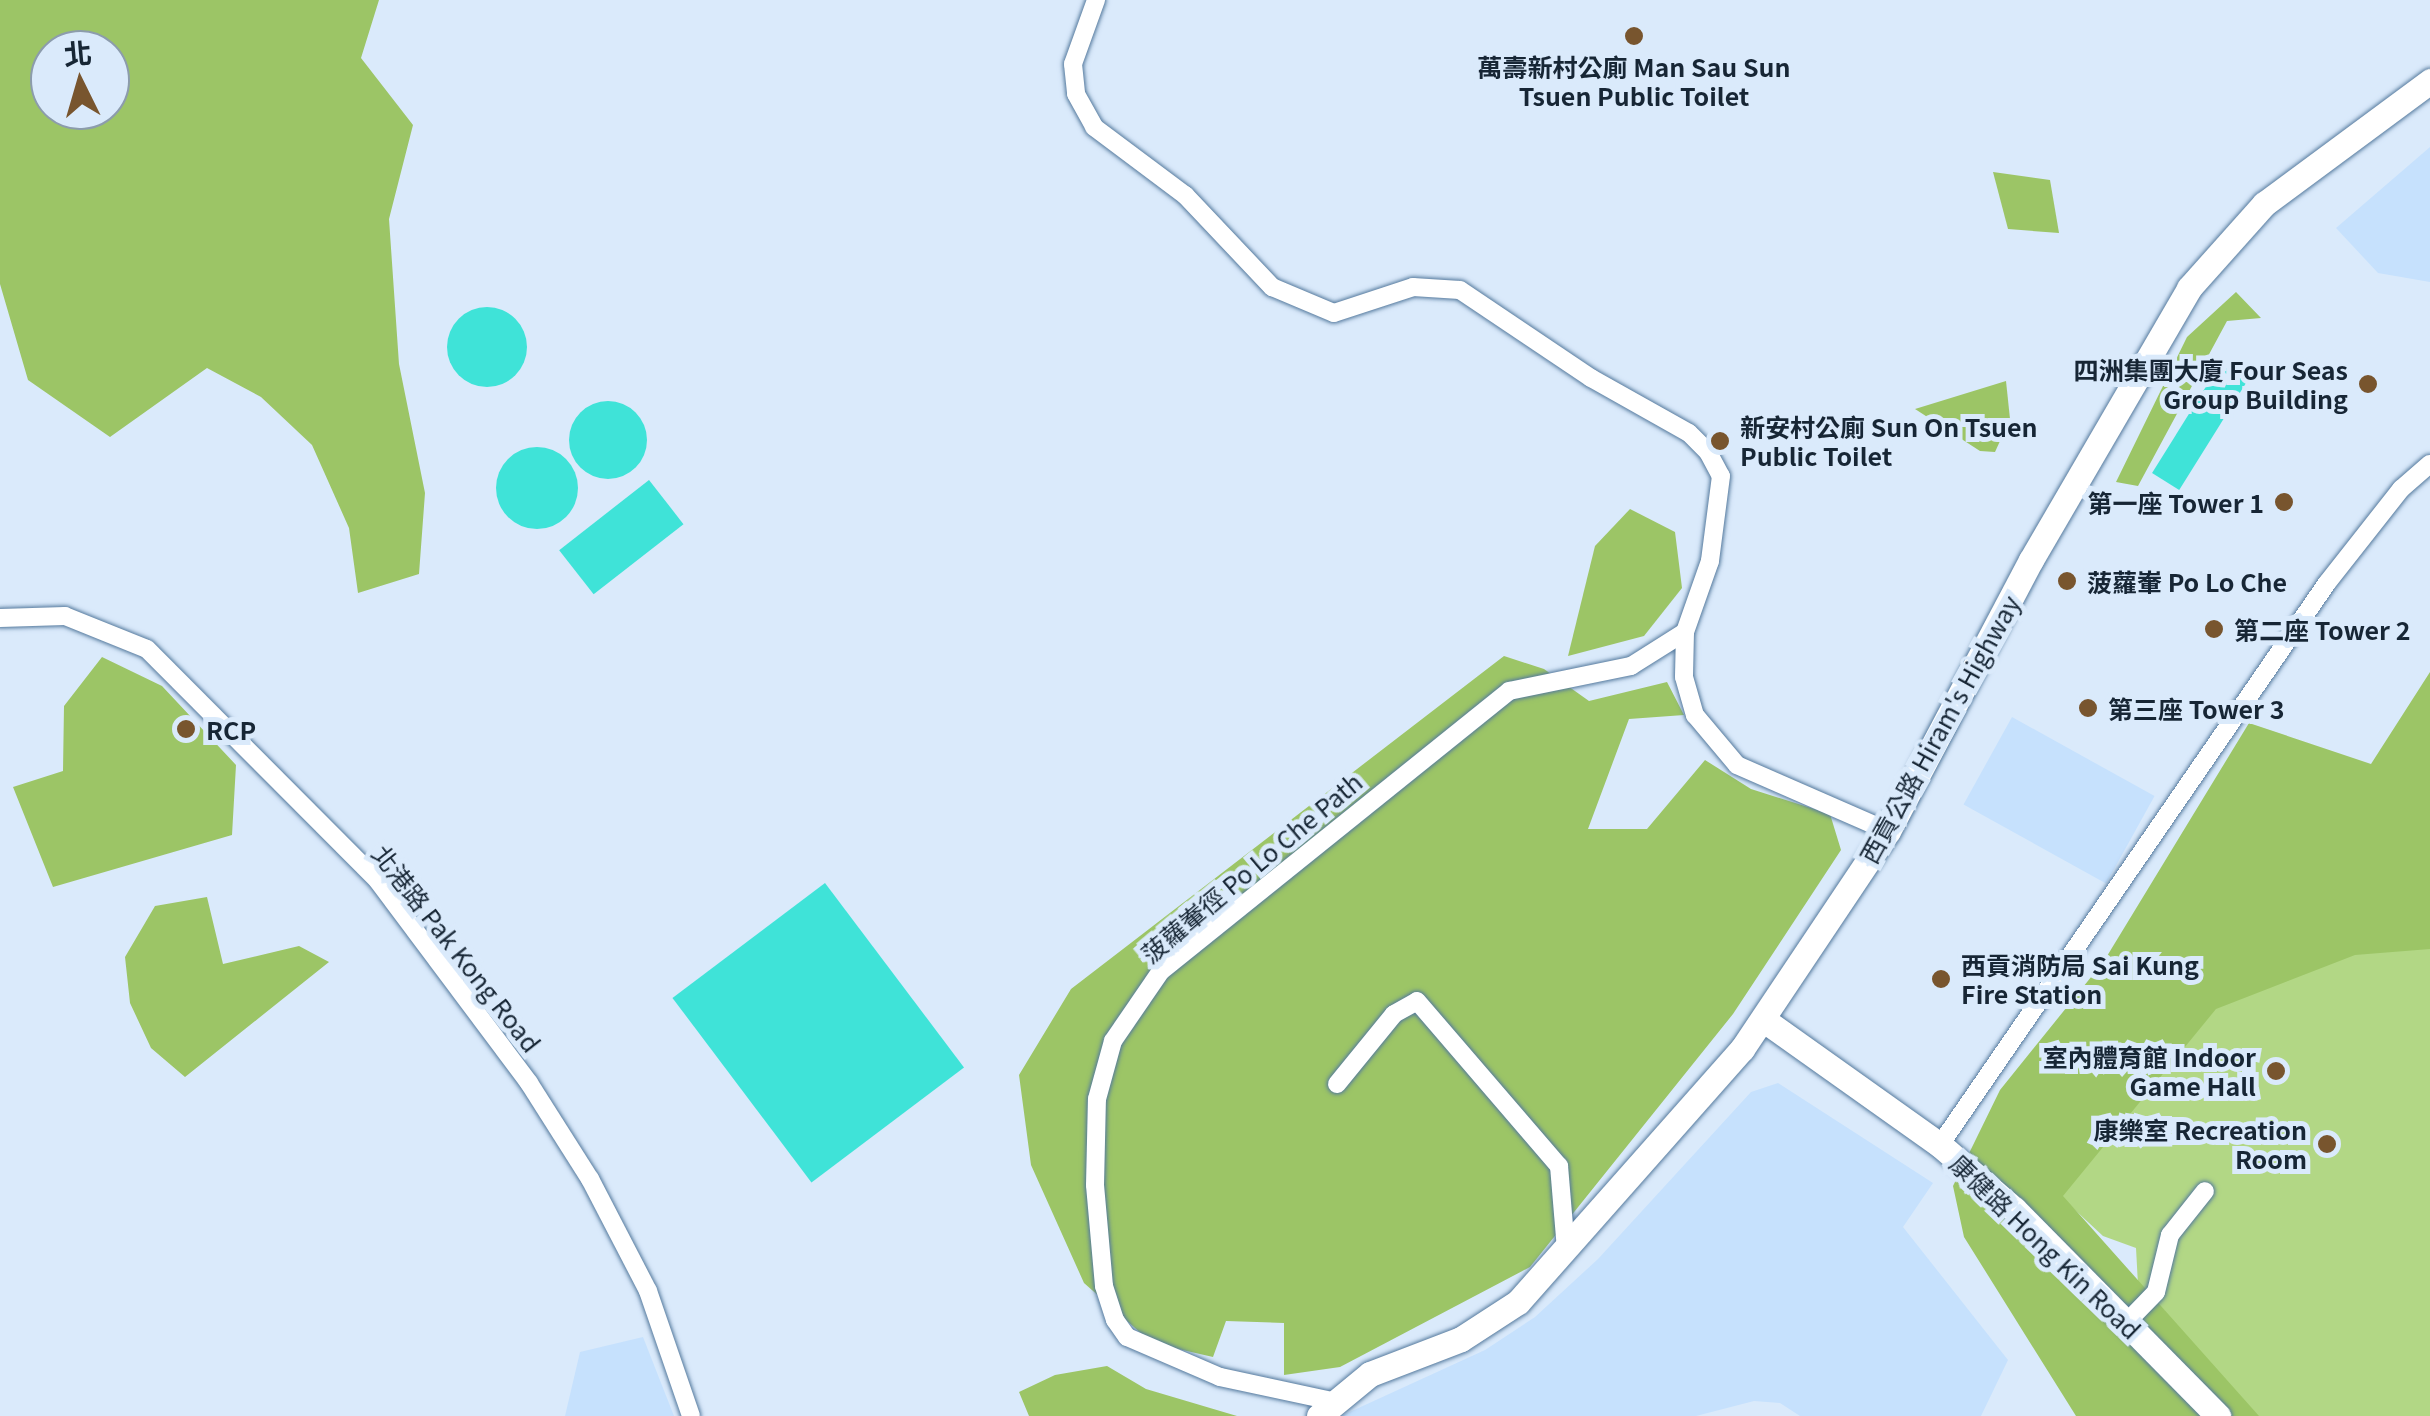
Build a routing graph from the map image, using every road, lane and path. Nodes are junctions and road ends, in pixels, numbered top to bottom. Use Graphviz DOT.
graph roads {
  1 [pos="1096,0"];
  2 [pos="2430,81"];
  3 [pos="2430,464"];
  4 [pos="0,618"];
  5 [pos="1685,632"];
  6 [pos="1888,831"];
  7 [pos="1764,1020"];
  8 [pos="1337,1084"];
  9 [pos="1940,1145"];
  10 [pos="2205,1190"];
  11 [pos="1566,1249"];
  12 [pos="2126,1324"];
  13 [pos="1326,1408"];
  14 [pos="692,1416"];
  15 [pos="2218,1416"];
  1 -- 5 [label="street"];
  2 -- 6 [label="main road, 西貢公路 Hiram's Highway"];
  3 -- 9 [label="street"];
  4 -- 14 [label="street, 北港路 Pak Kong Road"];
  5 -- 6 [label="street"];
  5 -- 13 [label="street, 菠蘿輋徑 Po Lo Che Path"];
  6 -- 7 [label="main road, 西貢公路 Hiram's Highway"];
  7 -- 9 [label="main road, 康健路 Hong Kin Road"];
  7 -- 11 [label="main road, 西貢公路 Hiram's Highway"];
  8 -- 11 [label="street"];
  9 -- 12 [label="main road, 康健路 Hong Kin Road"];
  10 -- 12 [label="street"];
  11 -- 13 [label="main road, 西貢公路 Hiram's Highway"];
  12 -- 15 [label="main road, 康健路 Hong Kin Road"];
}
